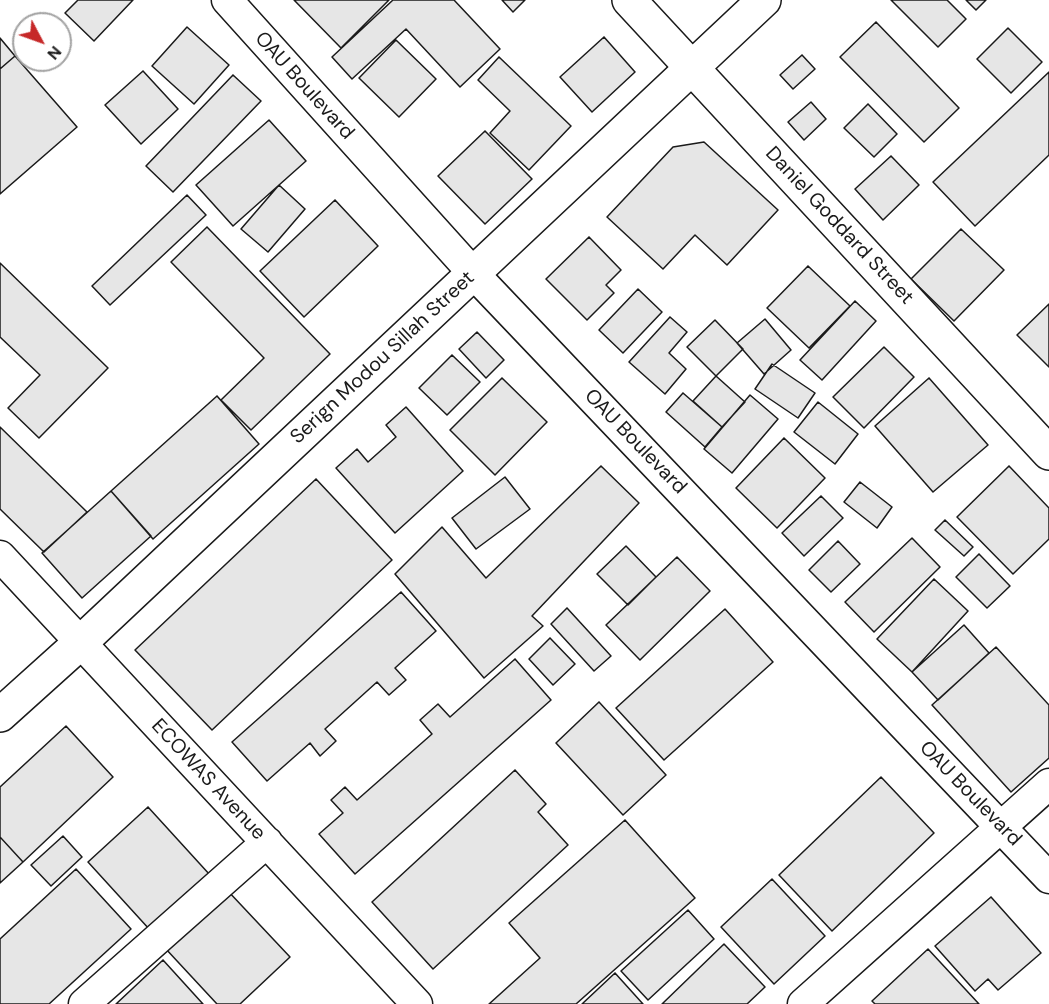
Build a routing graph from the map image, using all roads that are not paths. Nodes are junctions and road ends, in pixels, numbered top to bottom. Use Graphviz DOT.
graph roads {
  1 [pos="227,0"];
  2 [pos="629,0"];
  3 [pos="764,0"];
  4 [pos="693,68"];
  5 [pos="474,273"];
  6 [pos="1049,453"];
  7 [pos="0,556"];
  8 [pos="80,643"];
  9 [pos="0,715"];
  10 [pos="1049,784"];
  11 [pos="1001,827"];
  12 [pos="267,842"];
  13 [pos="1049,878"];
  14 [pos="84,1004"];
  15 [pos="417,1004"];
  16 [pos="803,1004"];
  1 -- 5 [label="street, OAU Boulevard"];
  2 -- 4 [label="main road, Daniel Goddard Street"];
  3 -- 4 [label="main road, Serign Modou Sillah Street"];
  4 -- 5 [label="main road, Serign Modou Sillah Street"];
  4 -- 6 [label="main road, Daniel Goddard Street"];
  5 -- 8 [label="main road, Serign Modou Sillah Street"];
  5 -- 11 [label="street, OAU Boulevard"];
  7 -- 8 [label="street, ECOWAS Avenue"];
  8 -- 9 [label="main road, Serign Modou Sillah Street"];
  8 -- 12 [label="street, ECOWAS Avenue"];
  10 -- 11 [label="street"];
  11 -- 13 [label="street, OAU Boulevard"];
  11 -- 16 [label="street"];
  12 -- 14 [label="street"];
  12 -- 15 [label="street, ECOWAS Avenue"];
}
